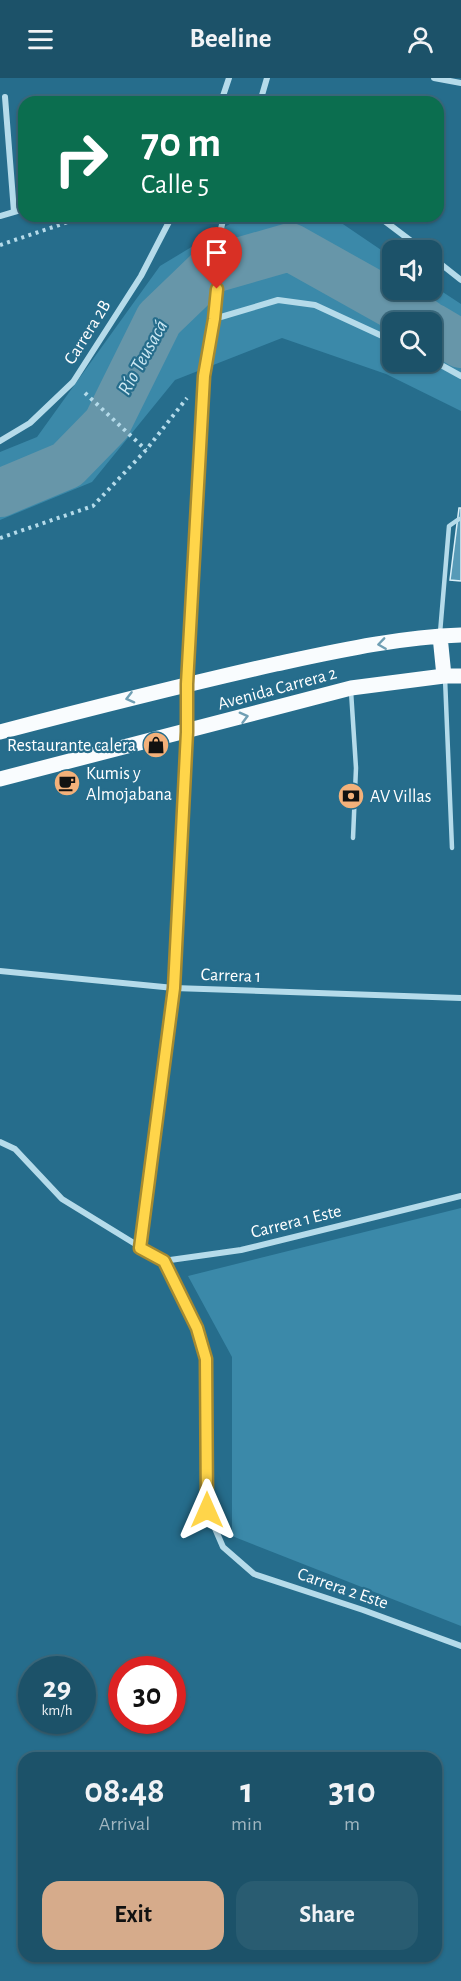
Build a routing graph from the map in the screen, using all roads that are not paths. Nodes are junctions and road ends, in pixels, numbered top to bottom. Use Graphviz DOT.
graph roads {
  1 [pos="229,78"];
  2 [pos="267,78"];
  3 [pos="434,78"];
  4 [pos="461,83"];
  5 [pos="223,96"];
  6 [pos="262,96"];
  7 [pos="5,97"];
  8 [pos="18,210"];
  9 [pos="14,212"];
  10 [pos="0,216"];
  11 [pos="169,222"];
  12 [pos="223,222"];
  13 [pos="386,222"];
  14 [pos="410,240"];
  15 [pos="442,265"];
  16 [pos="461,279"];
  17 [pos="214,319"];
  18 [pos="382,335"];
  19 [pos="442,366"];
  20 [pos="461,376"];
  21 [pos="0,441"];
  22 [pos="459,519"];
  23 [pos="461,635"];
  24 [pos="440,636"];
  25 [pos="444,676"];
  26 [pos="461,676"];
  27 [pos="187,684"];
  28 [pos="351,688"];
  29 [pos="0,732"];
  30 [pos="187,732"];
  31 [pos="0,779"];
  32 [pos="353,838"];
  33 [pos="452,848"];
  34 [pos="0,971"];
  35 [pos="174,988"];
  36 [pos="461,998"];
  37 [pos="0,1142"];
  38 [pos="461,1196"];
  39 [pos="140,1248"];
  40 [pos="164,1261"];
  41 [pos="461,1646"];
  1 -- 5 [label="street"];
  2 -- 6 [label="street"];
  3 -- 4 [label="street"];
  7 -- 9 [label="street"];
  8 -- 9 [label="street"];
  9 -- 10 [label="street"];
  11 -- 21 [label="street, Carrera 2B"];
  12 -- 17 [label="street"];
  13 -- 14 [label="street"];
  15 -- 16 [label="street"];
  17 -- 18 [label="street"];
  17 -- 27 [label="street"];
  19 -- 20 [label="street"];
  22 -- 24 [label="lane"];
  23 -- 24 [label="main road, Avenida Carrera 2"];
  24 -- 25 [label="main road"];
  24 -- 27 [label="main road, Avenida Carrera 2, one-way"];
  25 -- 26 [label="main road, Avenida Carrera 2"];
  25 -- 28 [label="main road, Avenida Carrera 2"];
  25 -- 33 [label="lane"];
  27 -- 29 [label="main road, Avenida Carrera 2, one-way"];
  27 -- 30 [label="street"];
  30 -- 28 [label="main road, Avenida Carrera 2, one-way"];
  28 -- 32 [label="lane"];
  30 -- 31 [label="main road, Avenida Carrera 2"];
  30 -- 35 [label="street"];
  34 -- 35 [label="street, Carrera 1"];
  35 -- 36 [label="street, Carrera 1"];
  35 -- 39 [label="street"];
  37 -- 39 [label="street"];
  38 -- 40 [label="street, Carrera 1 Este"];
  39 -- 40 [label="street"];
  40 -- 41 [label="street, Carrera 2 Este"];
}
